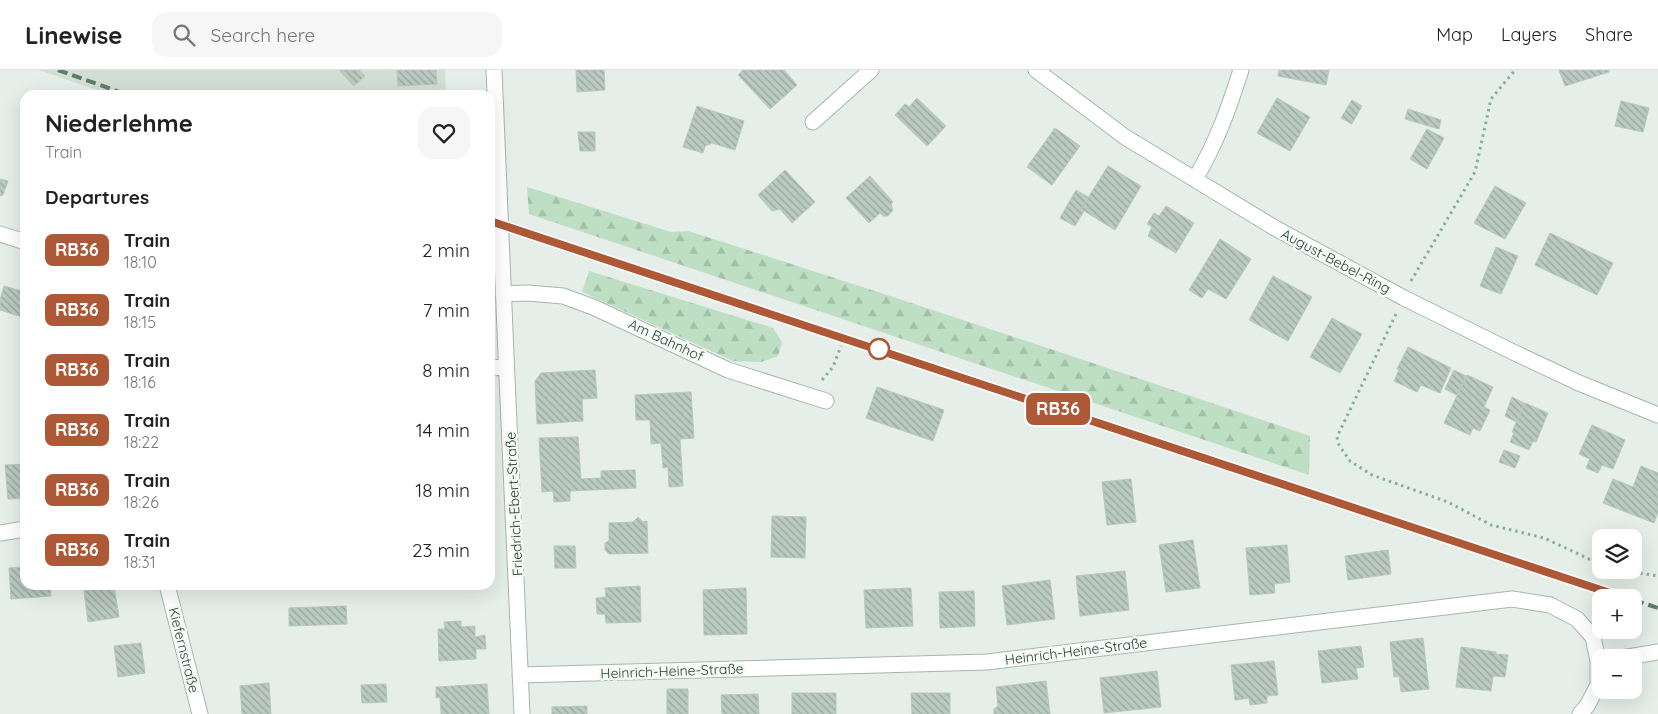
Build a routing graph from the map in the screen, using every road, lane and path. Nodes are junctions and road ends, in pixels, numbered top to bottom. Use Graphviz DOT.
graph roads {
  1 [pos="494,70"];
  2 [pos="871,70"];
  3 [pos="1036,70"];
  4 [pos="1241,70"];
  5 [pos="1515,70"];
  6 [pos="495,90"];
  7 [pos="495,95"];
  8 [pos="812,122"];
  9 [pos="1195,179"];
  10 [pos="0,234"];
  11 [pos="20,240"];
  12 [pos="503,294"];
  13 [pos="1404,298"];
  14 [pos="840,346"];
  15 [pos="506,367"];
  16 [pos="495,368"];
  17 [pos="809,395"];
  18 [pos="826,401"];
  19 [pos="1658,415"];
  20 [pos="20,530"];
  21 [pos="3,531"];
  22 [pos="1592,560"];
  23 [pos="1642,573"];
  24 [pos="1658,576"];
  25 [pos="168,590"];
  26 [pos="1596,649"];
  27 [pos="1658,652"];
  28 [pos="1642,655"];
  29 [pos="520,675"];
  30 [pos="1592,696"];
  31 [pos="200,714"];
  32 [pos="522,714"];
  33 [pos="1580,714"];
  1 -- 6 [label="street, Friedrich-Ebert-Straße"];
  2 -- 8 [label="street"];
  3 -- 9 [label="street, August-Bebel-Ring"];
  4 -- 9 [label="street"];
  5 -- 13 [label="path"];
  7 -- 12 [label="street, Friedrich-Ebert-Straße"];
  9 -- 13 [label="street, August-Bebel-Ring"];
  10 -- 11 [label="street"];
  12 -- 15 [label="street, Friedrich-Ebert-Straße"];
  12 -- 17 [label="street, Am Bahnhof"];
  13 -- 19 [label="street, August-Bebel-Ring"];
  13 -- 22 [label="path"];
  14 -- 17 [label="path"];
  15 -- 16 [label="street"];
  15 -- 29 [label="street, Friedrich-Ebert-Straße"];
  17 -- 18 [label="street, Am Bahnhof"];
  20 -- 21 [label="street"];
  23 -- 24 [label="path"];
  25 -- 31 [label="street, Kiefernstraße"];
  26 -- 29 [label="street, Heinrich-Heine-Straße"];
  27 -- 28 [label="street"];
  29 -- 32 [label="street, Friedrich-Ebert-Straße"];
  30 -- 33 [label="street, Heinrich-Heine-Straße"];
}
